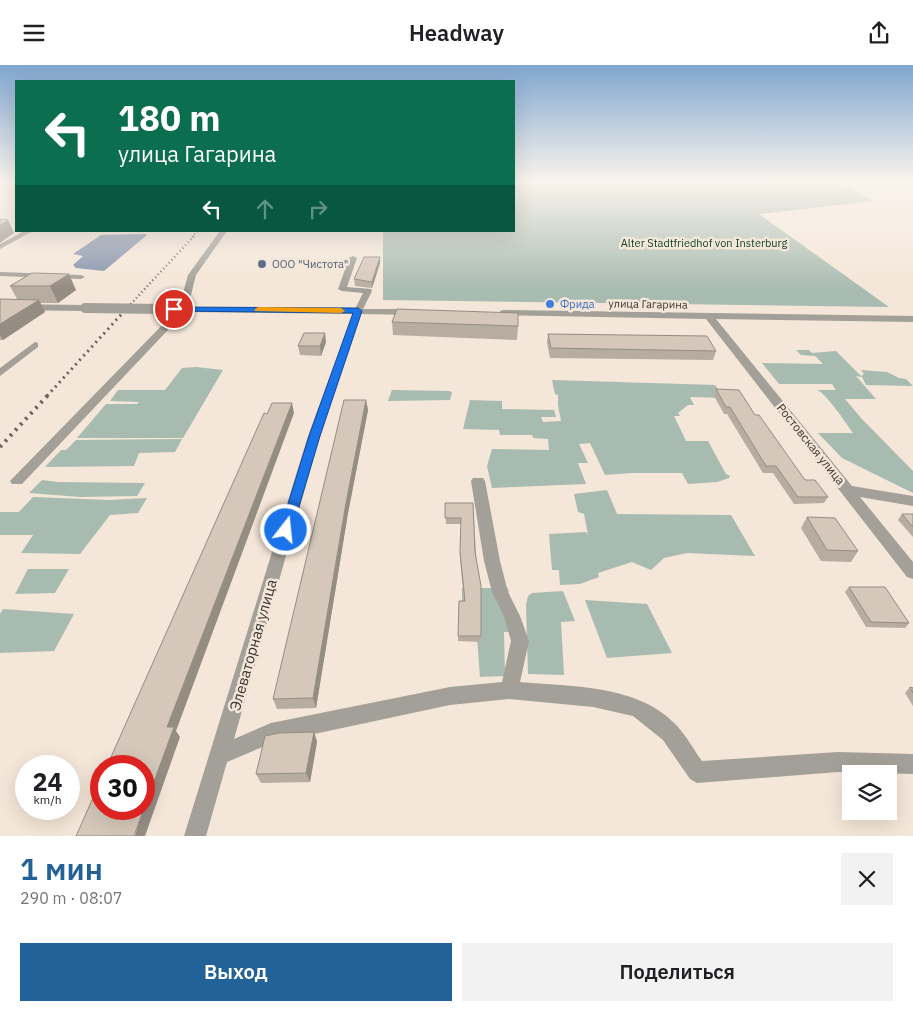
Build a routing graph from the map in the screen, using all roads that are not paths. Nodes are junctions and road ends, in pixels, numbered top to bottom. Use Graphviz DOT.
graph roads {
  1 [pos="28,232"];
  2 [pos="223,232"];
  3 [pos="0,247"];
  4 [pos="353,258"];
  5 [pos="0,266"];
  6 [pos="28,267"];
  7 [pos="0,274"];
  8 [pos="82,277"];
  9 [pos="0,307"];
  10 [pos="183,309"];
  11 [pos="358,311"];
  12 [pos="426,312"];
  13 [pos="495,313"];
  14 [pos="708,316"];
  15 [pos="894,319"];
  16 [pos="913,319"];
  17 [pos="913,323"];
  18 [pos="35,345"];
  19 [pos="0,373"];
  20 [pos="17,481"];
  21 [pos="478,481"];
  22 [pos="847,490"];
  23 [pos="913,501"];
  24 [pos="913,573"];
  25 [pos="509,690"];
  26 [pos="220,755"];
  27 [pos="913,764"];
  28 [pos="195,836"];
  1 -- 3 [label="street"];
  2 -- 10 [label="street"];
  4 -- 11 [label="street, Элеваторная улица"];
  5 -- 6 [label="street"];
  7 -- 8 [label="street"];
  9 -- 10 [label="street, bridge"];
  10 -- 11 [label="street"];
  10 -- 20 [label="street"];
  11 -- 12 [label="street"];
  11 -- 26 [label="street, Элеваторная улица"];
  13 -- 14 [label="street, улица Гагарина"];
  14 -- 15 [label="street, улица Гагарина"];
  14 -- 22 [label="street, Ростовская улица"];
  15 -- 16 [label="street, улица Гагарина"];
  15 -- 17 [label="street, улица Гагарина"];
  18 -- 19 [label="street"];
  21 -- 25 [label="street"];
  22 -- 23 [label="street"];
  22 -- 24 [label="street, Ростовская улица"];
  25 -- 26 [label="street"];
  25 -- 27 [label="street"];
  26 -- 28 [label="street, Элеваторная улица"];
}
